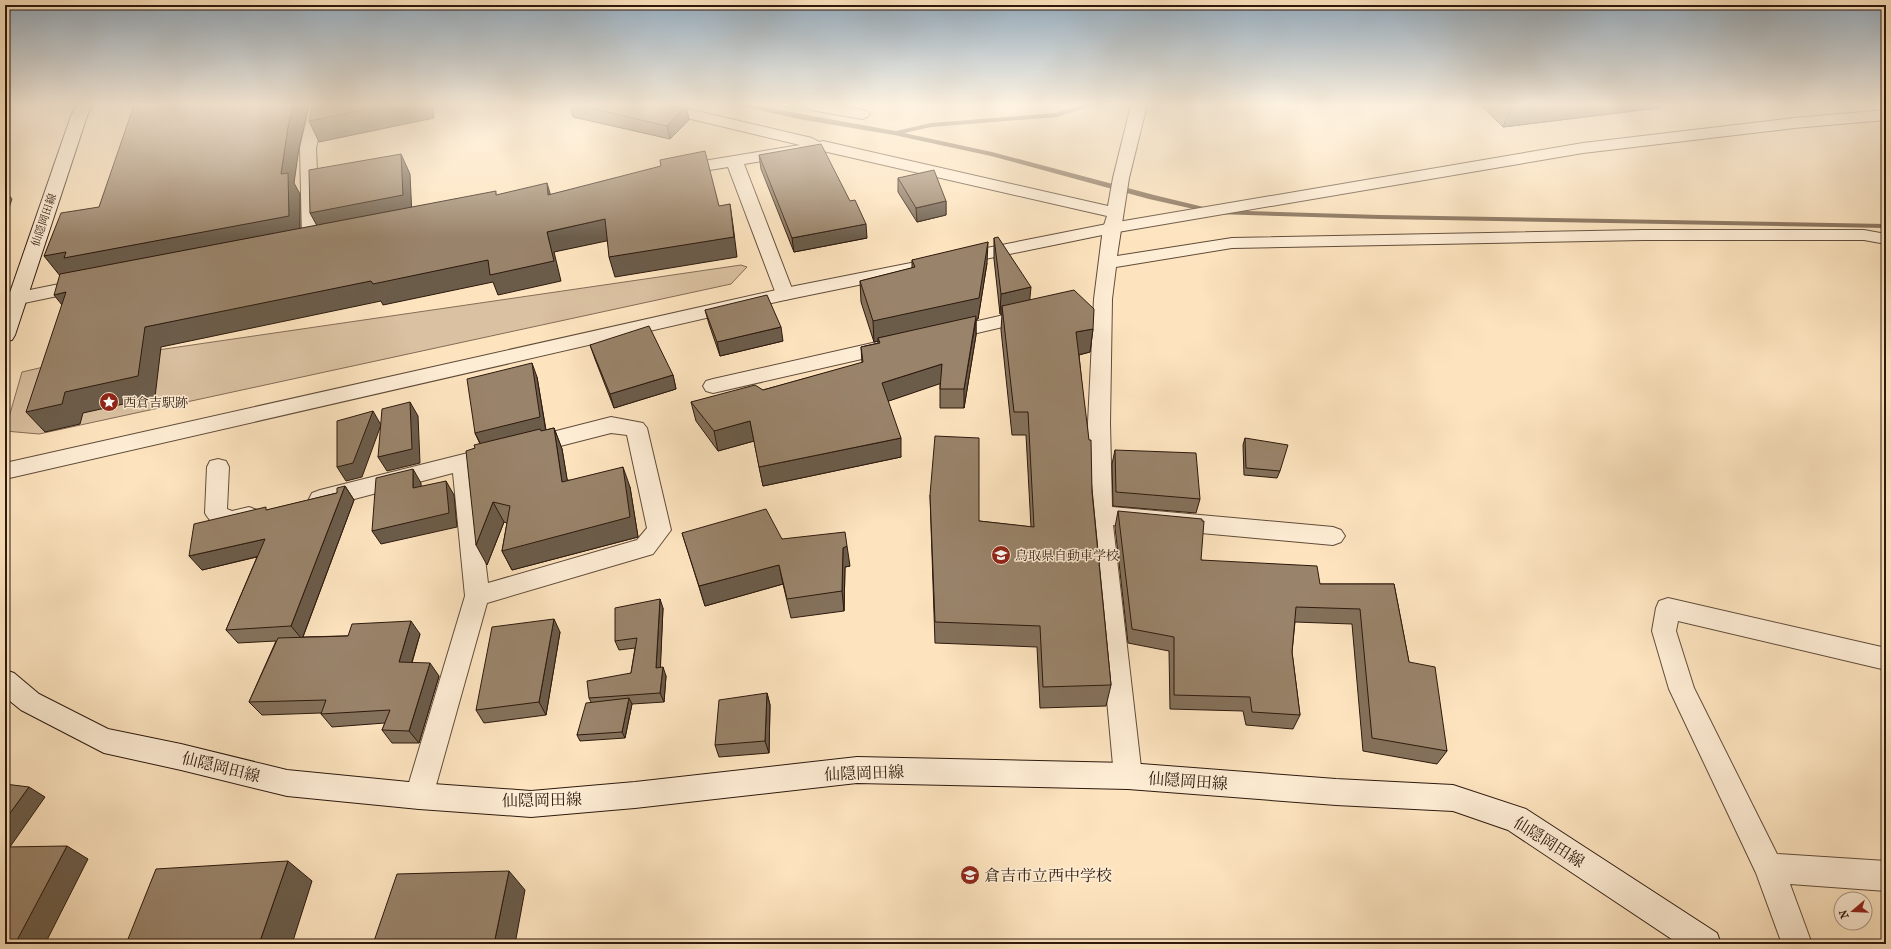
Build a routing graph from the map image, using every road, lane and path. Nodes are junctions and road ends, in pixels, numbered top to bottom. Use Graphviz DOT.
graph roads {
  1 [pos="67,149"];
  2 [pos="308,149"];
  3 [pos="802,149"];
  4 [pos="837,149"];
  5 [pos="1128,149"];
  6 [pos="1575,149"];
  7 [pos="734,160"];
  8 [pos="664,173"];
  9 [pos="1116,213"];
  10 [pos="1886,239"];
  11 [pos="311,240"];
  12 [pos="1107,263"];
  13 [pos="102,281"];
  14 [pos="785,294"];
  15 [pos="11,299"];
  16 [pos="1048,311"];
  17 [pos="5,335"];
  18 [pos="931,337"];
  19 [pos="908,342"];
  20 [pos="713,386"];
  21 [pos="463,462"];
  22 [pos="218,467"];
  23 [pos="5,471"];
  24 [pos="297,504"];
  25 [pos="266,512"];
  26 [pos="1100,515"];
  27 [pos="1333,536"];
  28 [pos="477,596"];
  29 [pos="1886,659"];
  30 [pos="5,681"];
  31 [pos="1128,776"];
  32 [pos="419,796"];
  33 [pos="1769,868"];
  34 [pos="1886,876"];
  35 [pos="1706,944"];
  36 [pos="1798,944"];
  1 -- 15 [label="street, 仙隠岡田線"];
  2 -- 11 [label="street"];
  3 -- 7 [label="street"];
  4 -- 9 [label="street"];
  5 -- 9 [label="street"];
  6 -- 9 [label="street"];
  7 -- 8 [label="street"];
  7 -- 14 [label="street"];
  9 -- 12 [label="street"];
  9 -- 14 [label="street"];
  10 -- 12 [label="street"];
  12 -- 26 [label="street"];
  13 -- 15 [label="street"];
  14 -- 23 [label="street"];
  15 -- 17 [label="street, 仙隠岡田線"];
  16 -- 18 [label="street"];
  19 -- 20 [label="street"];
  21 -- 24 [label="street"];
  21 -- 28 [label="street"];
  21 -- 28 [label="street"];
  22 -- 25 [label="street"];
  26 -- 27 [label="street"];
  26 -- 31 [label="street"];
  28 -- 32 [label="street"];
  29 -- 33 [label="street"];
  30 -- 32 [label="street, 仙隠岡田線"];
  31 -- 32 [label="street, 仙隠岡田線"];
  31 -- 35 [label="street, 仙隠岡田線"];
  33 -- 34 [label="street"];
  33 -- 36 [label="street"];
}
